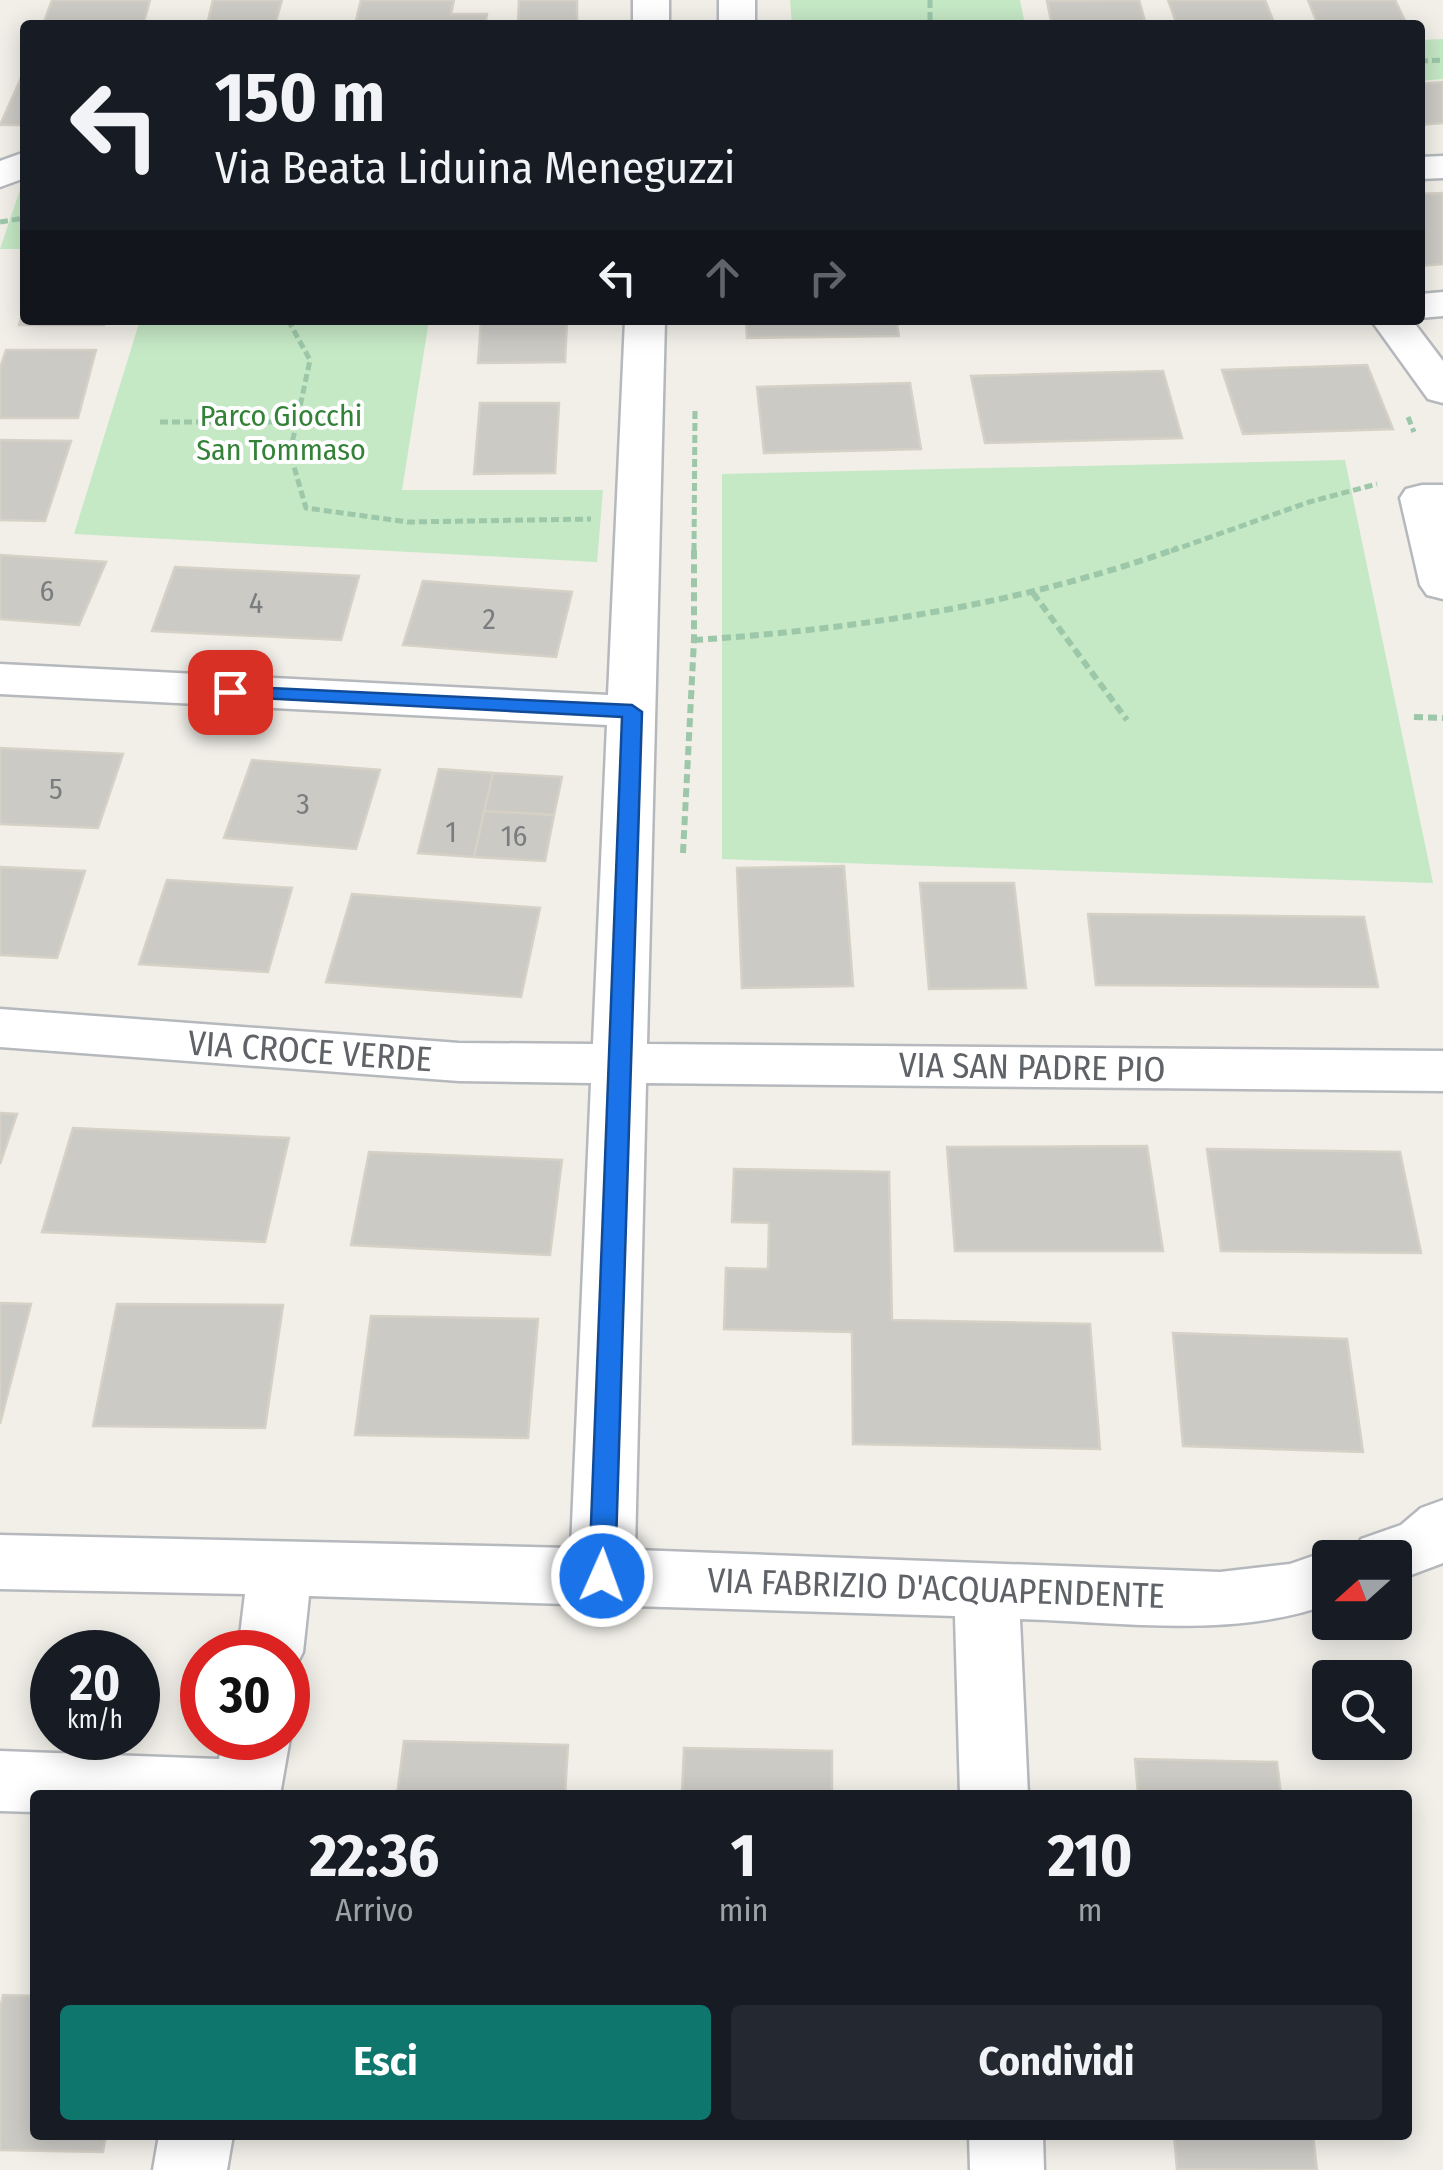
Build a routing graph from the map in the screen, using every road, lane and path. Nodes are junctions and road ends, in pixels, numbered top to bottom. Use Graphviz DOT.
graph roads {
  1 [pos="291,325"];
  2 [pos="645,325"];
  3 [pos="1395,325"];
  4 [pos="1443,390"];
  5 [pos="160,422"];
  6 [pos="295,422"];
  7 [pos="695,456"];
  8 [pos="1390,481"];
  9 [pos="1443,498"];
  10 [pos="606,519"];
  11 [pos="1443,584"];
  12 [pos="1033,592"];
  13 [pos="694,640"];
  14 [pos="0,679"];
  15 [pos="632,712"];
  16 [pos="1414,717"];
  17 [pos="1443,718"];
  18 [pos="1127,720"];
  19 [pos="683,862"];
  20 [pos="0,1028"];
  21 [pos="621,1065"];
  22 [pos="1443,1071"];
  23 [pos="1443,1526"];
  24 [pos="1412,1548"];
  25 [pos="0,1562"];
  26 [pos="282,1566"];
  27 [pos="602,1576"];
  28 [pos="1312,1583"];
  29 [pos="987,1591"];
  30 [pos="273,1630"];
  31 [pos="250,1774"];
  32 [pos="0,1781"];
  33 [pos="994,1790"];
  34 [pos="195,2140"];
  35 [pos="1006,2140"];
  36 [pos="190,2170"];
  37 [pos="1007,2170"];
  1 -- 6 [label="path"];
  2 -- 15 [label="street"];
  3 -- 4 [label="street"];
  5 -- 6 [label="path"];
  6 -- 10 [label="path"];
  7 -- 13 [label="path"];
  8 -- 12 [label="path"];
  9 -- 11 [label="street"];
  12 -- 13 [label="path"];
  12 -- 18 [label="path"];
  13 -- 19 [label="path"];
  14 -- 15 [label="street"];
  15 -- 21 [label="street"];
  16 -- 17 [label="path"];
  20 -- 21 [label="street, VIA CROCE VERDE"];
  21 -- 22 [label="street, VIA SAN PADRE PIO"];
  21 -- 27 [label="street"];
  23 -- 24 [label="street"];
  25 -- 26 [label="street, VIA FABRIZIO D'ACQUAPENDENTE"];
  26 -- 27 [label="street, VIA FABRIZIO D'ACQUAPENDENTE"];
  26 -- 30 [label="street"];
  27 -- 29 [label="street, VIA FABRIZIO D'ACQUAPENDENTE"];
  28 -- 29 [label="street, VIA FABRIZIO D'ACQUAPENDENTE"];
  29 -- 33 [label="street"];
  31 -- 32 [label="street"];
  34 -- 36 [label="street"];
  35 -- 37 [label="street"];
}
